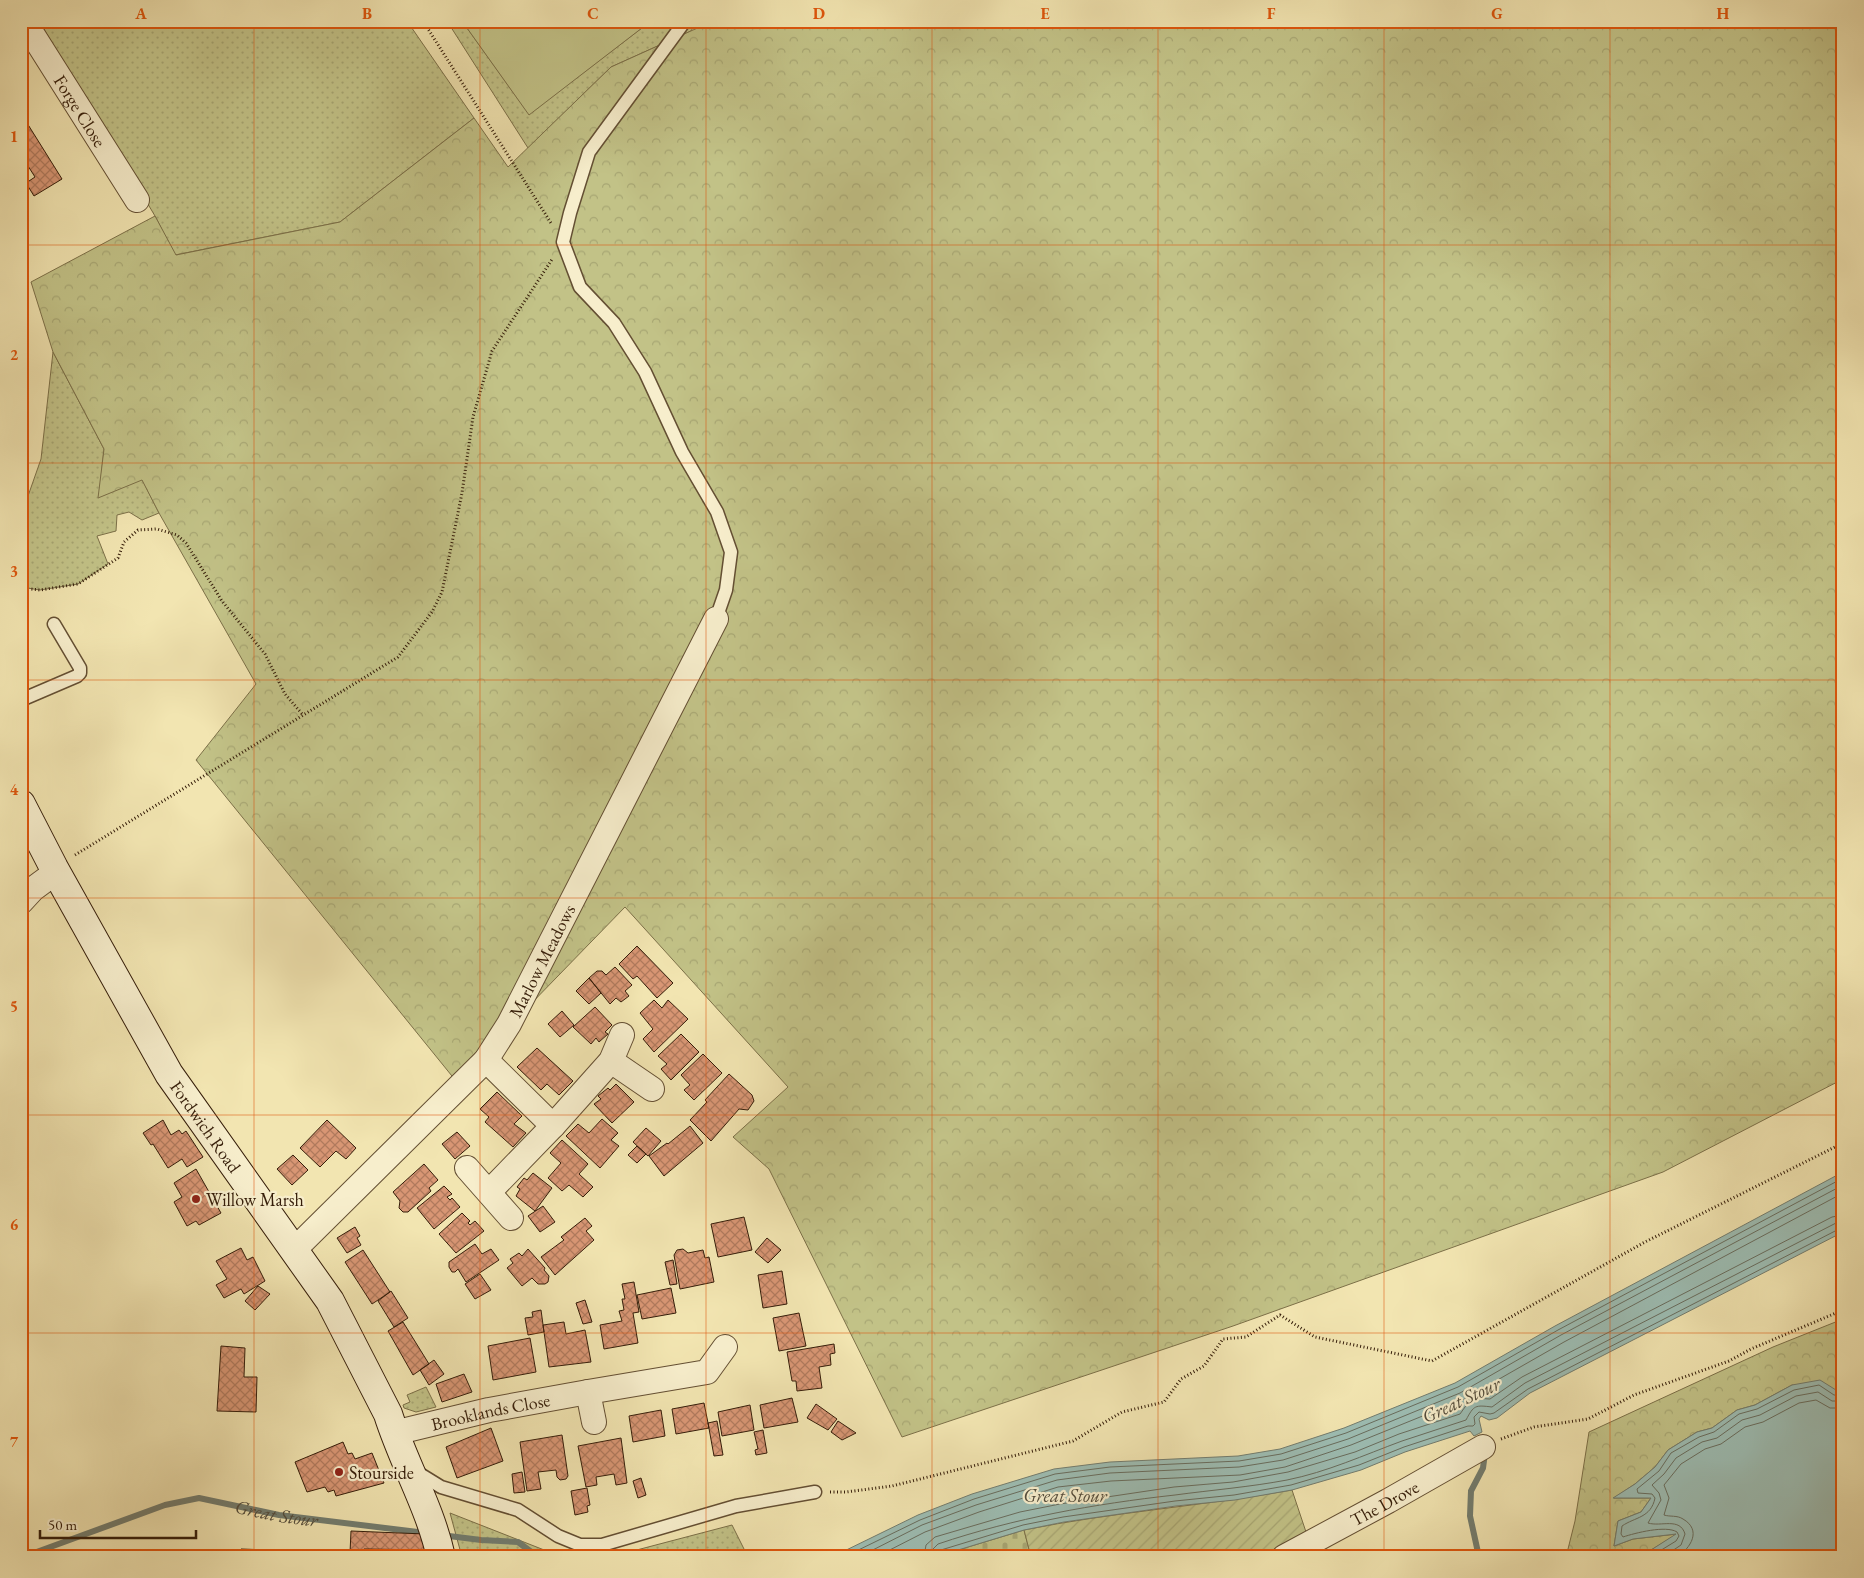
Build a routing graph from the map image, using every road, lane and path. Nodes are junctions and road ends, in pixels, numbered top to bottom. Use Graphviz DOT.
graph roads {
  1 [pos="24,21"];
  2 [pos="423,21"];
  3 [pos="685,21"];
  4 [pos="137,200"];
  5 [pos="563,242"];
  6 [pos="21,588"];
  7 [pos="716,619"];
  8 [pos="54,624"];
  9 [pos="21,700"];
  10 [pos="303,715"];
  11 [pos="21,804"];
  12 [pos="55,870"];
  13 [pos="21,901"];
  14 [pos="622,1035"];
  15 [pos="486,1060"];
  16 [pos="611,1061"];
  17 [pos="652,1089"];
  18 [pos="553,1126"];
  19 [pos="1843,1143"];
  20 [pos="467,1168"];
  21 [pos="489,1192"];
  22 [pos="512,1218"];
  23 [pos="294,1250"];
  24 [pos="1843,1310"];
  25 [pos="725,1347"];
  26 [pos="588,1392"];
  27 [pos="594,1422"];
  28 [pos="394,1433"];
  29 [pos="1483,1448"];
  30 [pos="409,1467"];
  31 [pos="815,1492"];
  32 [pos="441,1557"];
  33 [pos="1284,1557"];
  1 -- 4 [label="street, Forge Close"];
  2 -- 5 [label="path"];
  3 -- 5 [label="lane"];
  5 -- 7 [label="lane"];
  5 -- 10 [label="path"];
  6 -- 10 [label="path"];
  7 -- 15 [label="street, Marlow Meadows"];
  8 -- 9 [label="lane"];
  10 -- 12 [label="path"];
  11 -- 12 [label="street, Fordwich Road"];
  12 -- 13 [label="street"];
  12 -- 23 [label="street, Fordwich Road"];
  14 -- 16 [label="street"];
  15 -- 18 [label="street"];
  15 -- 23 [label="street, Marlow Meadows"];
  16 -- 17 [label="street"];
  16 -- 18 [label="street"];
  18 -- 21 [label="street"];
  19 -- 31 [label="path"];
  20 -- 21 [label="street"];
  21 -- 22 [label="street"];
  23 -- 28 [label="street, Fordwich Road"];
  24 -- 29 [label="path"];
  25 -- 26 [label="street, Brooklands Close"];
  26 -- 27 [label="street"];
  26 -- 28 [label="street, Brooklands Close"];
  28 -- 30 [label="street, Fordwich Road"];
  29 -- 33 [label="street, The Drove"];
  30 -- 31 [label="lane"];
  30 -- 32 [label="street, Fordwich Road"];
}
